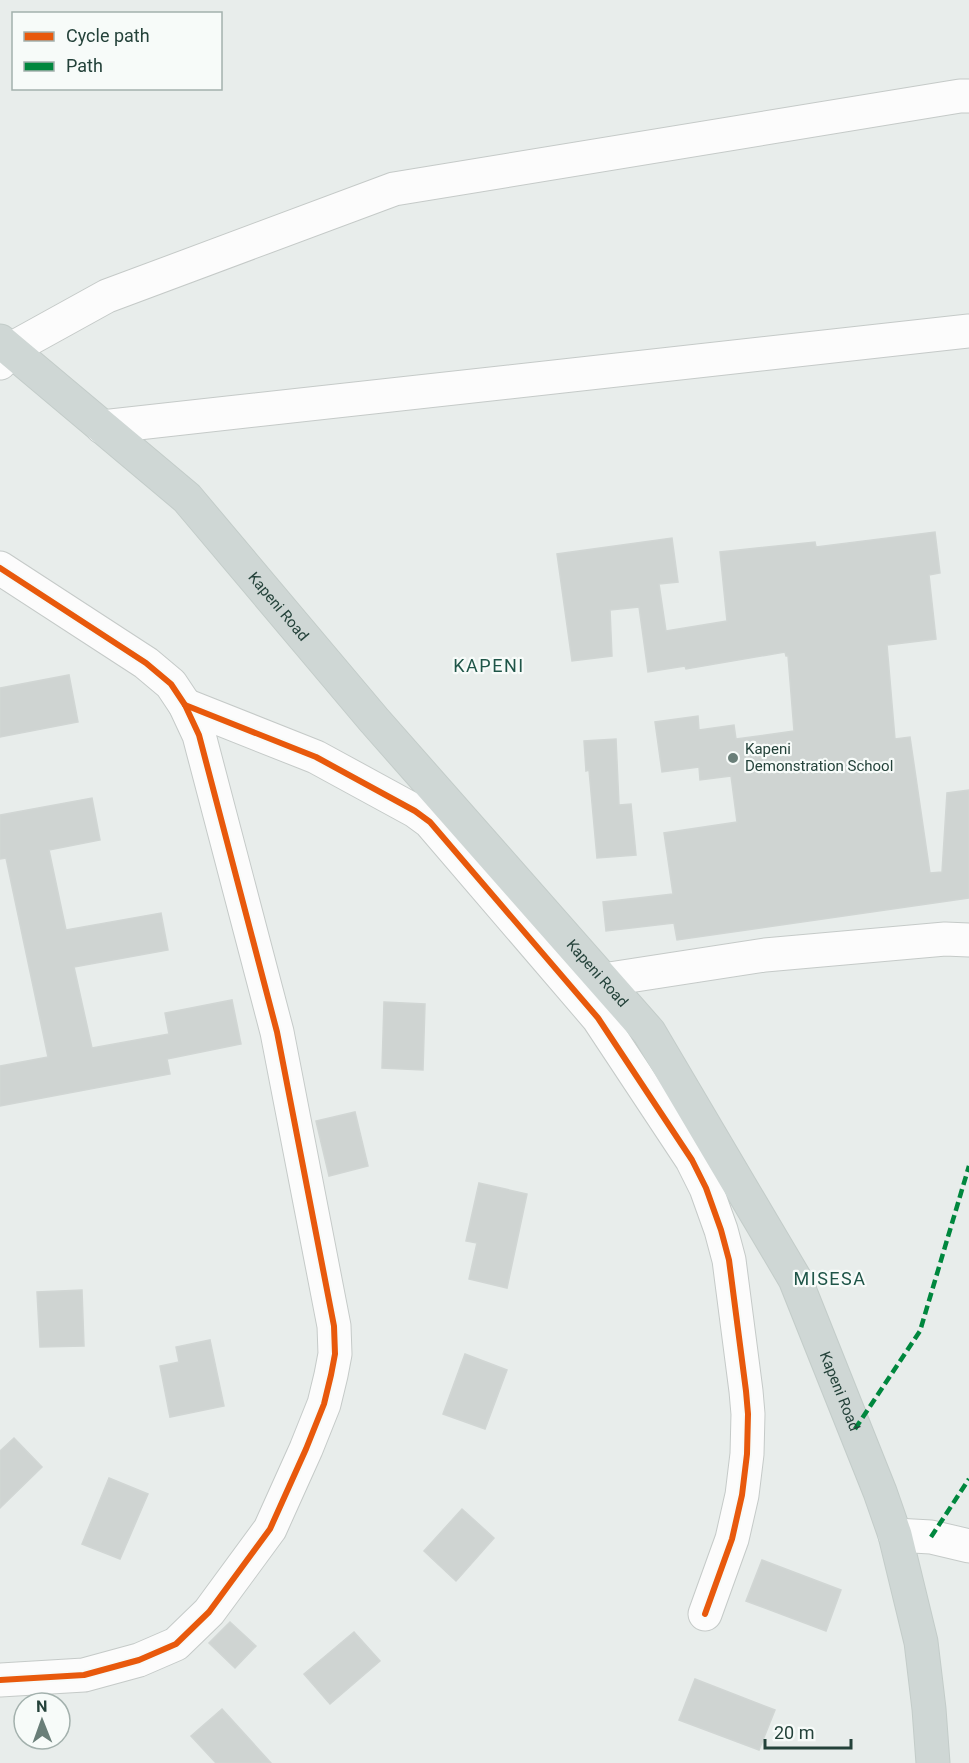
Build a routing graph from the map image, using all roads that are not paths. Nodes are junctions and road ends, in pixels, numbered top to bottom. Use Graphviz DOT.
graph roads {
  1 [pos="969,96"];
  2 [pos="969,331"];
  3 [pos="4,351"];
  4 [pos="102,427"];
  5 [pos="0,568"];
  6 [pos="185,705"];
  7 [pos="969,940"];
  8 [pos="603,980"];
  9 [pos="896,1535"];
  10 [pos="969,1546"];
  11 [pos="705,1614"];
  12 [pos="0,1680"];
  13 [pos="933,1763"];
  1 -- 3 [label="street"];
  2 -- 4 [label="street"];
  3 -- 4 [label="main road, Kapeni Road"];
  4 -- 8 [label="main road, Kapeni Road"];
  5 -- 6 [label="street"];
  6 -- 11 [label="street"];
  6 -- 12 [label="street"];
  7 -- 8 [label="street"];
  8 -- 9 [label="main road, Kapeni Road"];
  9 -- 10 [label="street"];
  9 -- 13 [label="main road, Kapeni Road"];
}
